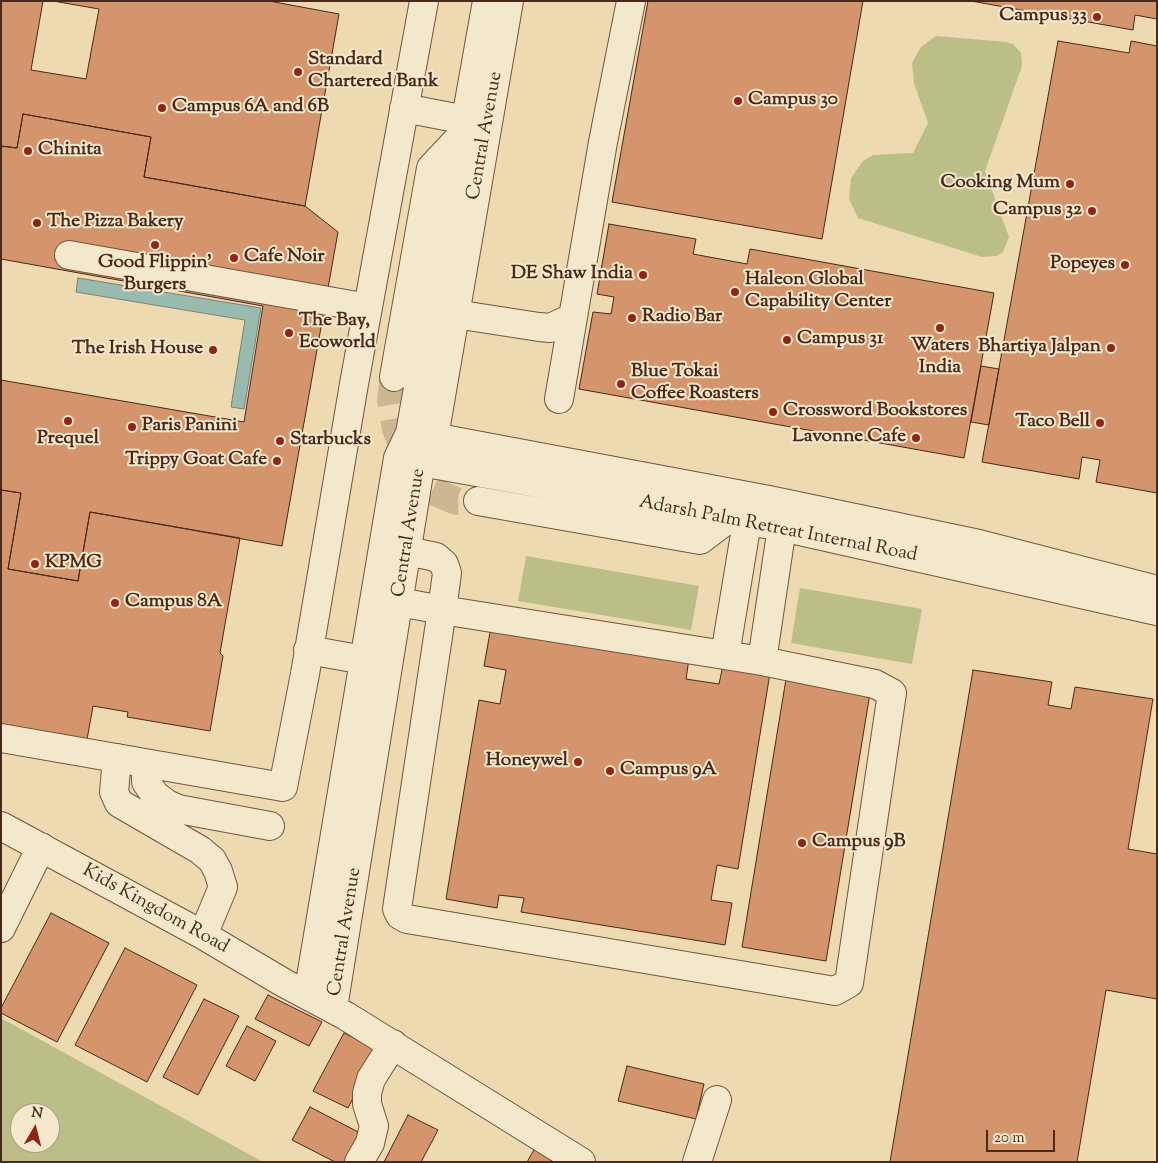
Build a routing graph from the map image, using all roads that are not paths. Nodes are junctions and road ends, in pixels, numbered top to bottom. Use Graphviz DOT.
graph roads {
  1 [pos="424,1"];
  2 [pos="487,1"];
  3 [pos="509,1"];
  4 [pos="632,1"];
  5 [pos="404,108"];
  6 [pos="465,127"];
  7 [pos="69,255"];
  8 [pos="456,306"];
  9 [pos="368,308"];
  10 [pos="568,322"];
  11 [pos="394,377"];
  12 [pos="559,399"];
  13 [pos="422,435"];
  14 [pos="410,460"];
  15 [pos="478,501"];
  16 [pos="758,518"];
  17 [pos="407,551"];
  18 [pos="1157,590"];
  19 [pos="399,602"];
  20 [pos="442,610"];
  21 [pos="1157,611"];
  22 [pos="308,650"];
  23 [pos="725,655"];
  24 [pos="762,660"];
  25 [pos="362,661"];
  26 [pos="389,664"];
  27 [pos="1,738"];
  28 [pos="117,758"];
  29 [pos="146,764"];
  30 [pos="1,826"];
  31 [pos="270,826"];
  32 [pos="41,847"];
  33 [pos="1,928"];
  34 [pos="203,935"];
  35 [pos="308,995"];
  36 [pos="333,1008"];
  37 [pos="393,1044"];
  38 [pos="716,1100"];
  39 [pos="359,1162"];
  40 [pos="581,1162"];
  41 [pos="697,1162"];
  1 -- 5 [label="street"];
  2 -- 6 [label="street, Central Avenue"];
  3 -- 8 [label="street, Central Avenue"];
  4 -- 10 [label="street"];
  5 -- 6 [label="street"];
  5 -- 9 [label="street"];
  6 -- 11 [label="street"];
  6 -- 13 [label="street, Central Avenue"];
  7 -- 9 [label="street"];
  8 -- 10 [label="street"];
  8 -- 13 [label="street, Central Avenue"];
  9 -- 22 [label="street"];
  10 -- 12 [label="street"];
  13 -- 14 [label="street, Central Avenue"];
  13 -- 16 [label="street, Adarsh Palm Retreat Internal Road"];
  14 -- 16 [label="street, Adarsh Palm Retreat Internal Road"];
  14 -- 17 [label="street, Central Avenue"];
  14 -- 25 [label="street, Central Avenue"];
  15 -- 16 [label="street"];
  16 -- 18 [label="street, Adarsh Palm Retreat Internal Road"];
  16 -- 21 [label="street, Adarsh Palm Retreat Internal Road"];
  16 -- 23 [label="street"];
  16 -- 24 [label="street"];
  17 -- 19 [label="street, Central Avenue"];
  17 -- 20 [label="street"];
  19 -- 20 [label="street"];
  19 -- 26 [label="street, Central Avenue"];
  20 -- 23 [label="street"];
  20 -- 24 [label="street"];
  22 -- 25 [label="street"];
  22 -- 29 [label="street"];
  23 -- 24 [label="street"];
  25 -- 26 [label="street"];
  25 -- 35 [label="street, Central Avenue"];
  26 -- 36 [label="street, Central Avenue"];
  27 -- 28 [label="street"];
  28 -- 29 [label="street"];
  28 -- 34 [label="street"];
  29 -- 31 [label="street"];
  30 -- 32 [label="street, Kids Kingdom Road"];
  32 -- 33 [label="street"];
  32 -- 34 [label="street, Kids Kingdom Road"];
  34 -- 35 [label="street, Kids Kingdom Road"];
  35 -- 36 [label="street, Kids Kingdom Road"];
  36 -- 37 [label="street, Kids Kingdom Road"];
  37 -- 39 [label="street"];
  37 -- 40 [label="street, Kids Kingdom Road"];
  38 -- 41 [label="street"];
}
